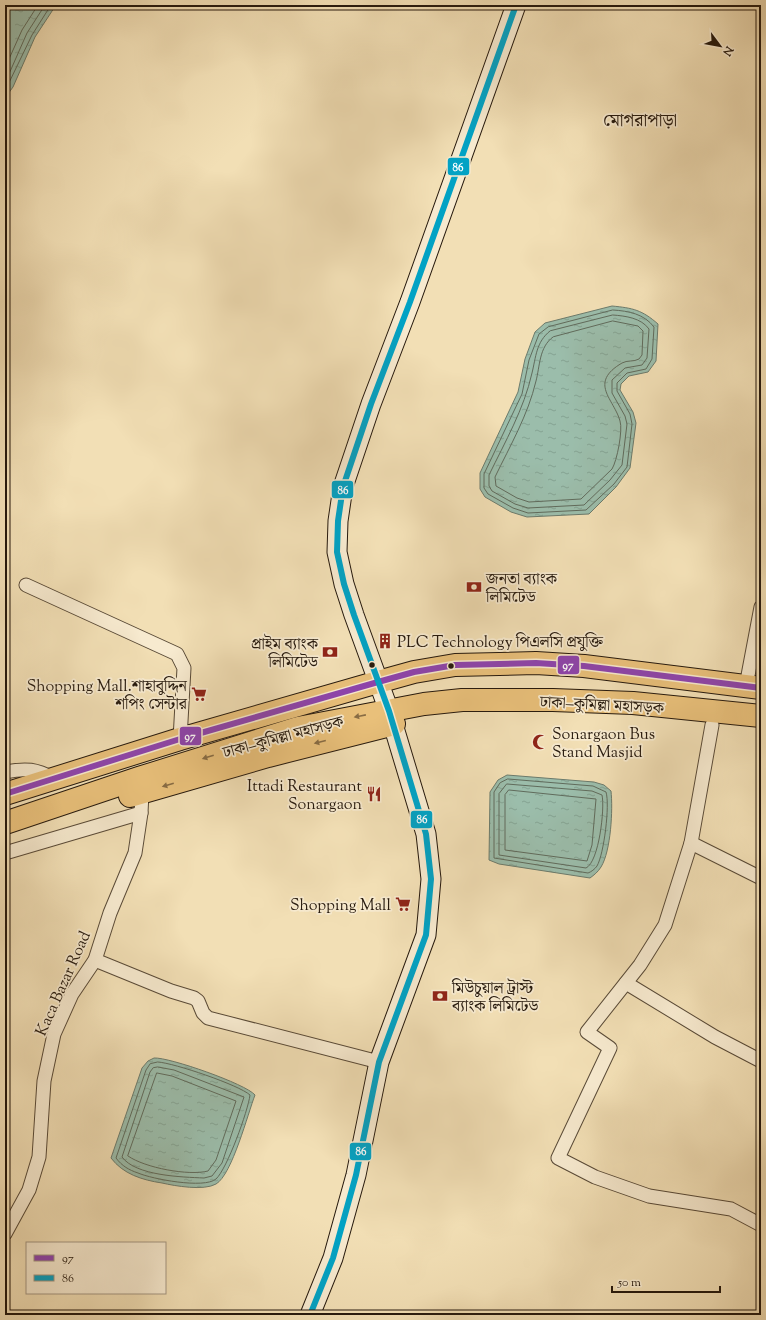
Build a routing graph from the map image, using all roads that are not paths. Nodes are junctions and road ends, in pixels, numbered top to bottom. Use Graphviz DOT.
graph roads {
  1 [pos="516,5"];
  2 [pos="26,585"];
  3 [pos="761,607"];
  4 [pos="378,682"];
  5 [pos="753,687"];
  6 [pos="761,716"];
  7 [pos="391,717"];
  8 [pos="712,725"];
  9 [pos="761,730"];
  10 [pos="180,739"];
  11 [pos="5,772"];
  12 [pos="56,779"];
  13 [pos="5,794"];
  14 [pos="142,803"];
  15 [pos="5,823"];
  16 [pos="5,828"];
  17 [pos="691,843"];
  18 [pos="5,853"];
  19 [pos="761,878"];
  20 [pos="95,960"];
  21 [pos="626,983"];
  22 [pos="761,1061"];
  23 [pos="379,1062"];
  24 [pos="761,1225"];
  25 [pos="5,1234"];
  26 [pos="310,1315"];
  1 -- 4 [label="main road"];
  2 -- 10 [label="street"];
  3 -- 5 [label="street"];
  4 -- 5 [label="highway, ঢাকা–কুমিল্লা মহাসড়ক"];
  4 -- 7 [label="main road"];
  4 -- 10 [label="highway, ঢাকা–কুমিল্লা মহাসড়ক"];
  6 -- 7 [label="highway, ঢাকা–কুমিল্লা মহাসড়ক"];
  7 -- 8 [label="highway"];
  7 -- 14 [label="highway, one-way"];
  7 -- 15 [label="highway, ঢাকা–কুমিল্লা মহাসড়ক, one-way"];
  7 -- 23 [label="main road"];
  8 -- 9 [label="highway"];
  8 -- 17 [label="street"];
  10 -- 12 [label="highway, ঢাকা–কুমিল্লা মহাসড়ক"];
  11 -- 12 [label="street"];
  12 -- 13 [label="highway, ঢাকা–কুমিল্লা মহাসড়ক"];
  14 -- 16 [label="highway"];
  14 -- 18 [label="street"];
  14 -- 20 [label="street, Kaca Bazar Road"];
  17 -- 19 [label="street"];
  17 -- 21 [label="street"];
  20 -- 23 [label="street"];
  20 -- 25 [label="street, Kaca Bazar Road"];
  21 -- 22 [label="street"];
  21 -- 24 [label="street"];
  23 -- 26 [label="main road"];
}
